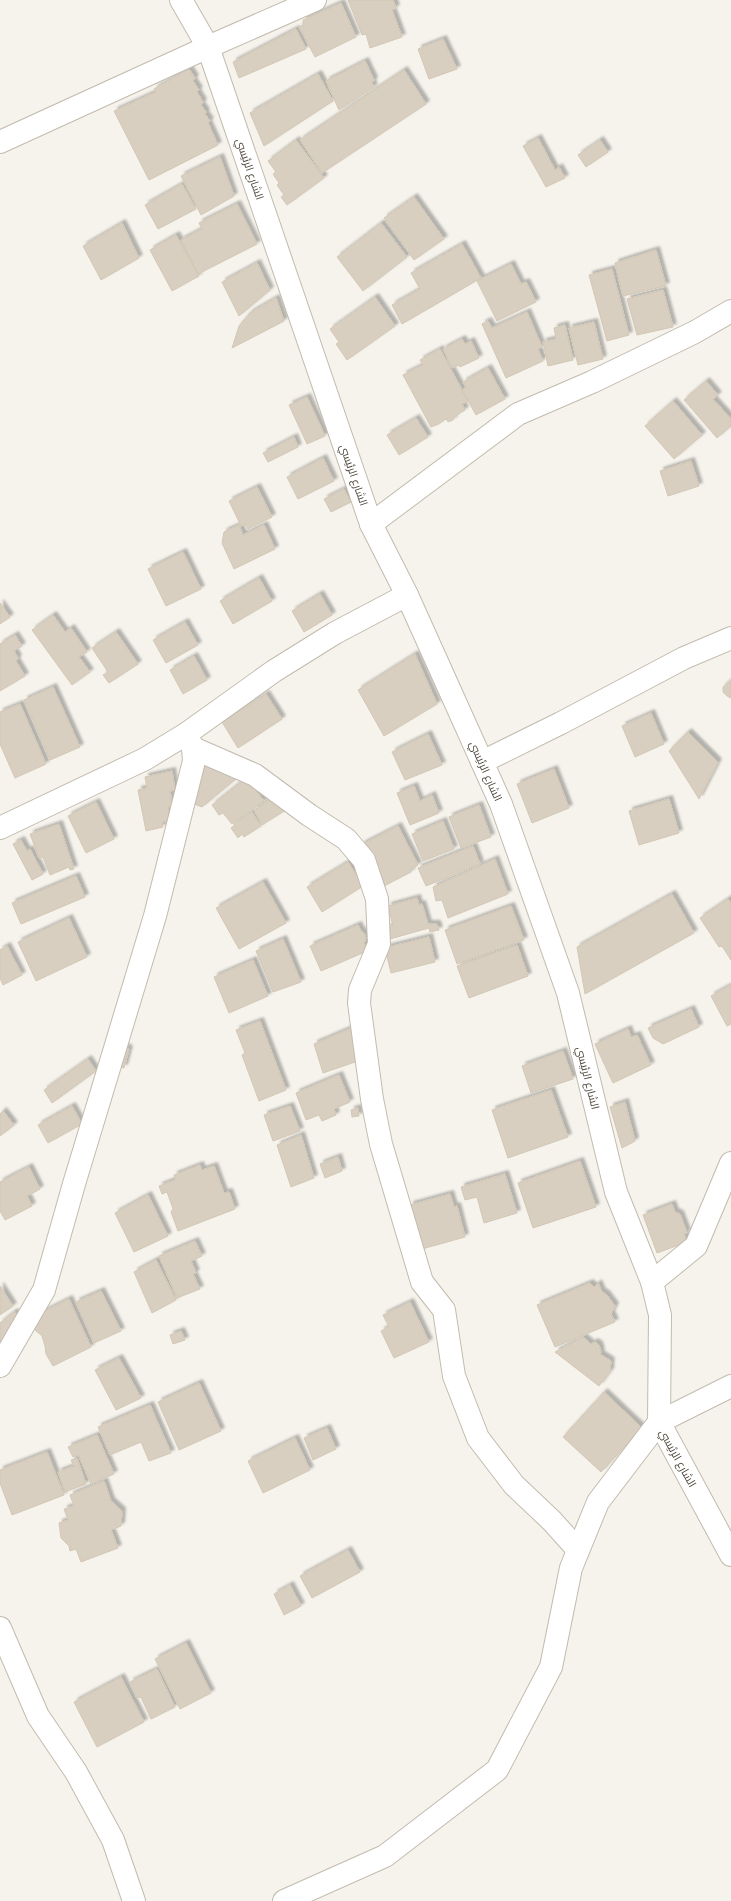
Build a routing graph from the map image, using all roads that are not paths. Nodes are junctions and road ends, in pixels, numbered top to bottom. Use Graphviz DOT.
graph roads {
  1 [pos="181,0"];
  2 [pos="315,0"];
  3 [pos="208,47"];
  4 [pos="0,142"];
  5 [pos="731,311"];
  6 [pos="371,524"];
  7 [pos="406,595"];
  8 [pos="731,638"];
  9 [pos="189,741"];
  10 [pos="482,762"];
  11 [pos="0,828"];
  12 [pos="731,1163"];
  13 [pos="652,1282"];
  14 [pos="0,1366"];
  15 [pos="731,1386"];
  16 [pos="659,1422"];
  17 [pos="578,1550"];
  18 [pos="731,1555"];
  19 [pos="0,1628"];
  20 [pos="134,1901"];
  21 [pos="284,1901"];
  1 -- 3 [label="street, الشارع الرئيسي"];
  2 -- 3 [label="street"];
  3 -- 4 [label="street"];
  3 -- 6 [label="street, الشارع الرئيسي"];
  5 -- 6 [label="street"];
  6 -- 7 [label="street, الشارع الرئيسي"];
  7 -- 9 [label="street"];
  7 -- 10 [label="street, الشارع الرئيسي"];
  8 -- 10 [label="street"];
  9 -- 11 [label="street"];
  9 -- 14 [label="street"];
  9 -- 17 [label="street"];
  10 -- 13 [label="street, الشارع الرئيسي"];
  12 -- 13 [label="street"];
  13 -- 16 [label="street, الشارع الرئيسي"];
  15 -- 16 [label="street"];
  16 -- 17 [label="street"];
  16 -- 18 [label="street, الشارع الرئيسي"];
  17 -- 21 [label="street"];
  19 -- 20 [label="street"];
}
